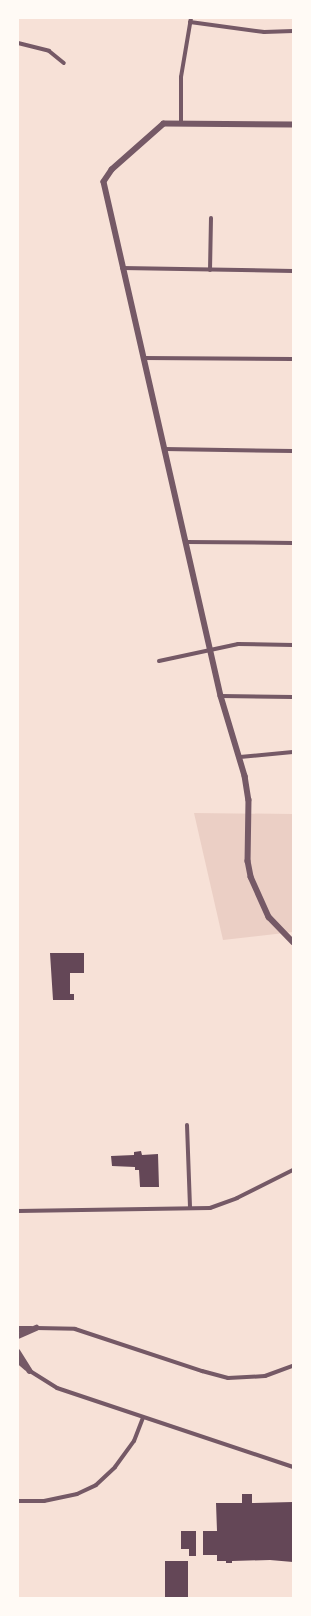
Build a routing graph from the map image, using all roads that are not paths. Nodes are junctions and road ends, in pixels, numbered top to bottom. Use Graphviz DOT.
graph roads {
  1 [pos="190,20"];
  2 [pos="293,31"];
  3 [pos="18,43"];
  4 [pos="64,63"];
  5 [pos="181,123"];
  6 [pos="293,125"];
  7 [pos="211,218"];
  8 [pos="122,268"];
  9 [pos="210,270"];
  10 [pos="293,271"];
  11 [pos="143,358"];
  12 [pos="293,359"];
  13 [pos="164,449"];
  14 [pos="293,451"];
  15 [pos="186,542"];
  16 [pos="293,543"];
  17 [pos="293,645"];
  18 [pos="210,650"];
  19 [pos="159,661"];
  20 [pos="221,696"];
  21 [pos="293,697"];
  22 [pos="293,752"];
  23 [pos="240,757"];
  24 [pos="293,942"];
  25 [pos="187,1125"];
  26 [pos="293,1170"];
  27 [pos="190,1208"];
  28 [pos="18,1211"];
  29 [pos="36,1328"];
  30 [pos="18,1329"];
  31 [pos="18,1336"];
  32 [pos="18,1352"];
  33 [pos="18,1361"];
  34 [pos="293,1366"];
  35 [pos="30,1371"];
  36 [pos="143,1418"];
  37 [pos="293,1467"];
  38 [pos="18,1501"];
  1 -- 2 [label="street"];
  1 -- 5 [label="street"];
  3 -- 4 [label="street"];
  5 -- 6 [label="street"];
  5 -- 8 [label="street"];
  7 -- 9 [label="street"];
  8 -- 9 [label="street"];
  8 -- 11 [label="street"];
  9 -- 10 [label="street"];
  11 -- 12 [label="street"];
  11 -- 13 [label="street"];
  13 -- 14 [label="street"];
  13 -- 15 [label="street"];
  15 -- 16 [label="street"];
  15 -- 18 [label="street"];
  17 -- 18 [label="street"];
  18 -- 19 [label="street"];
  18 -- 20 [label="street"];
  20 -- 21 [label="street"];
  20 -- 23 [label="street"];
  22 -- 23 [label="street"];
  23 -- 24 [label="street"];
  25 -- 27 [label="street"];
  26 -- 27 [label="street"];
  27 -- 28 [label="street"];
  29 -- 30 [label="street"];
  29 -- 31 [label="street"];
  29 -- 34 [label="street"];
  32 -- 35 [label="street"];
  33 -- 35 [label="street"];
  35 -- 36 [label="street"];
  36 -- 37 [label="street"];
  36 -- 38 [label="street"];
}
